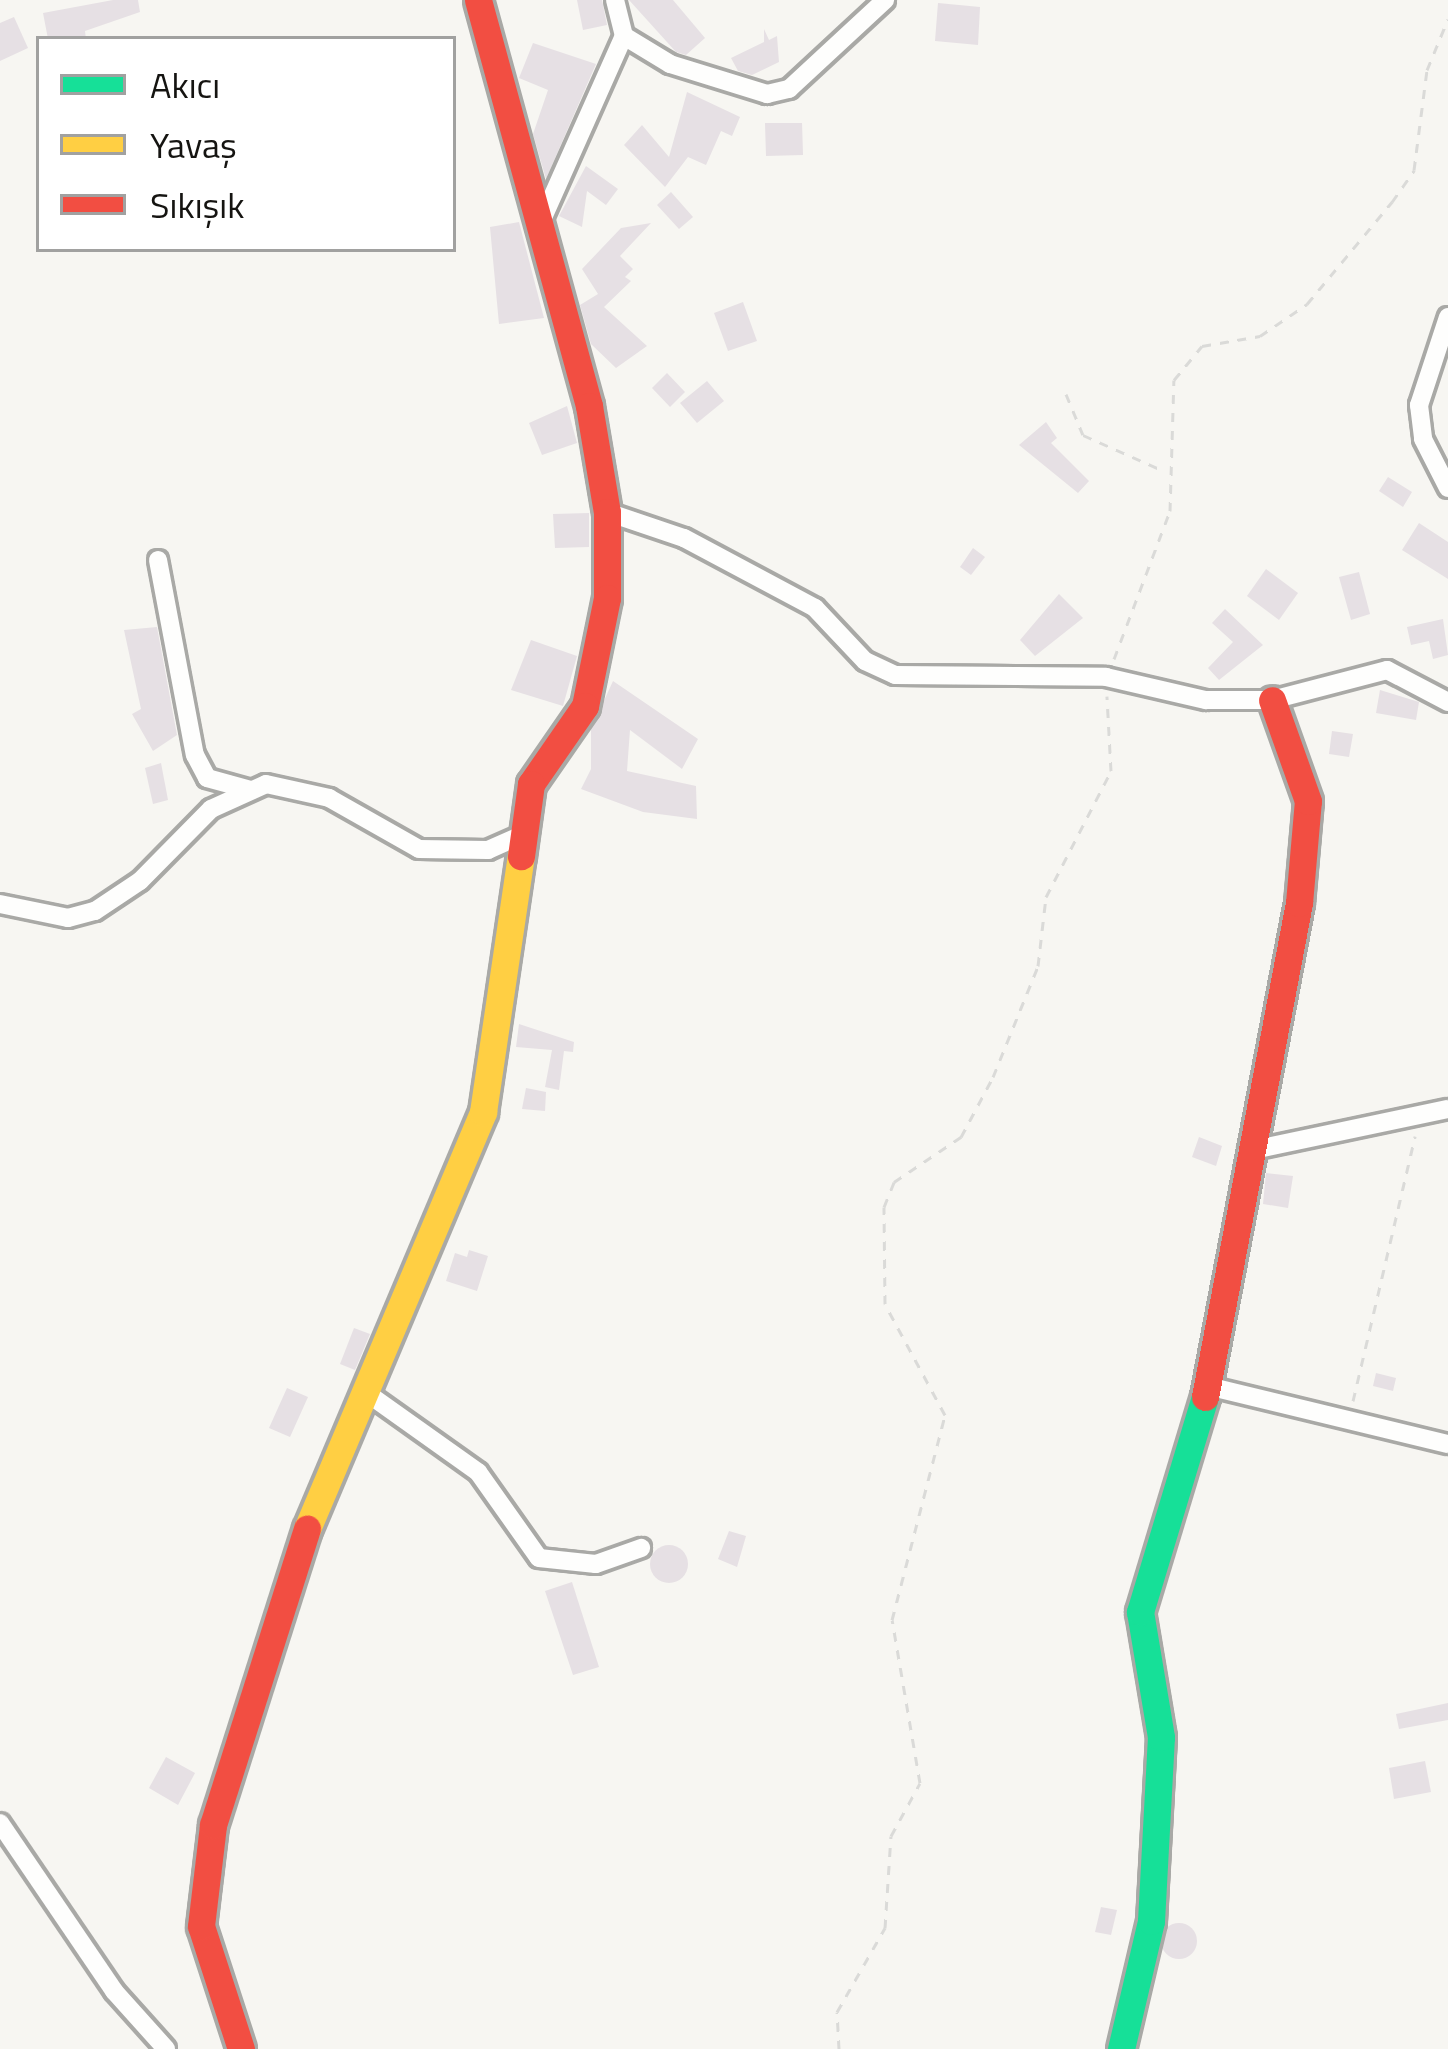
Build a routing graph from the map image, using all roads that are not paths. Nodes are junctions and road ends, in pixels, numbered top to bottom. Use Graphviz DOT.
graph roads {
  1 [pos="478,0"];
  2 [pos="615,0"];
  3 [pos="885,0"];
  4 [pos="623,36"];
  5 [pos="541,222"];
  6 [pos="1448,316"];
  7 [pos="1448,488"];
  8 [pos="608,512"];
  9 [pos="158,560"];
  10 [pos="1272,700"];
  11 [pos="1448,702"];
  12 [pos="251,790"];
  13 [pos="521,835"];
  14 [pos="0,904"];
  15 [pos="1448,1109"];
  16 [pos="1248,1151"];
  17 [pos="1208,1386"];
  18 [pos="364,1391"];
  19 [pos="1448,1444"];
  20 [pos="641,1548"];
  21 [pos="0,1823"];
  22 [pos="166,2049"];
  23 [pos="241,2049"];
  24 [pos="1121,2049"];
  1 -- 5 [label="street"];
  2 -- 4 [label="street"];
  3 -- 4 [label="street"];
  4 -- 5 [label="street"];
  5 -- 8 [label="street"];
  6 -- 7 [label="street"];
  8 -- 10 [label="street"];
  8 -- 13 [label="street"];
  9 -- 12 [label="street"];
  10 -- 11 [label="street"];
  10 -- 16 [label="street"];
  12 -- 13 [label="street"];
  12 -- 14 [label="street"];
  13 -- 18 [label="street"];
  15 -- 16 [label="street"];
  16 -- 17 [label="street"];
  17 -- 19 [label="street"];
  17 -- 24 [label="street"];
  18 -- 20 [label="street"];
  18 -- 23 [label="street"];
  21 -- 22 [label="street"];
}
